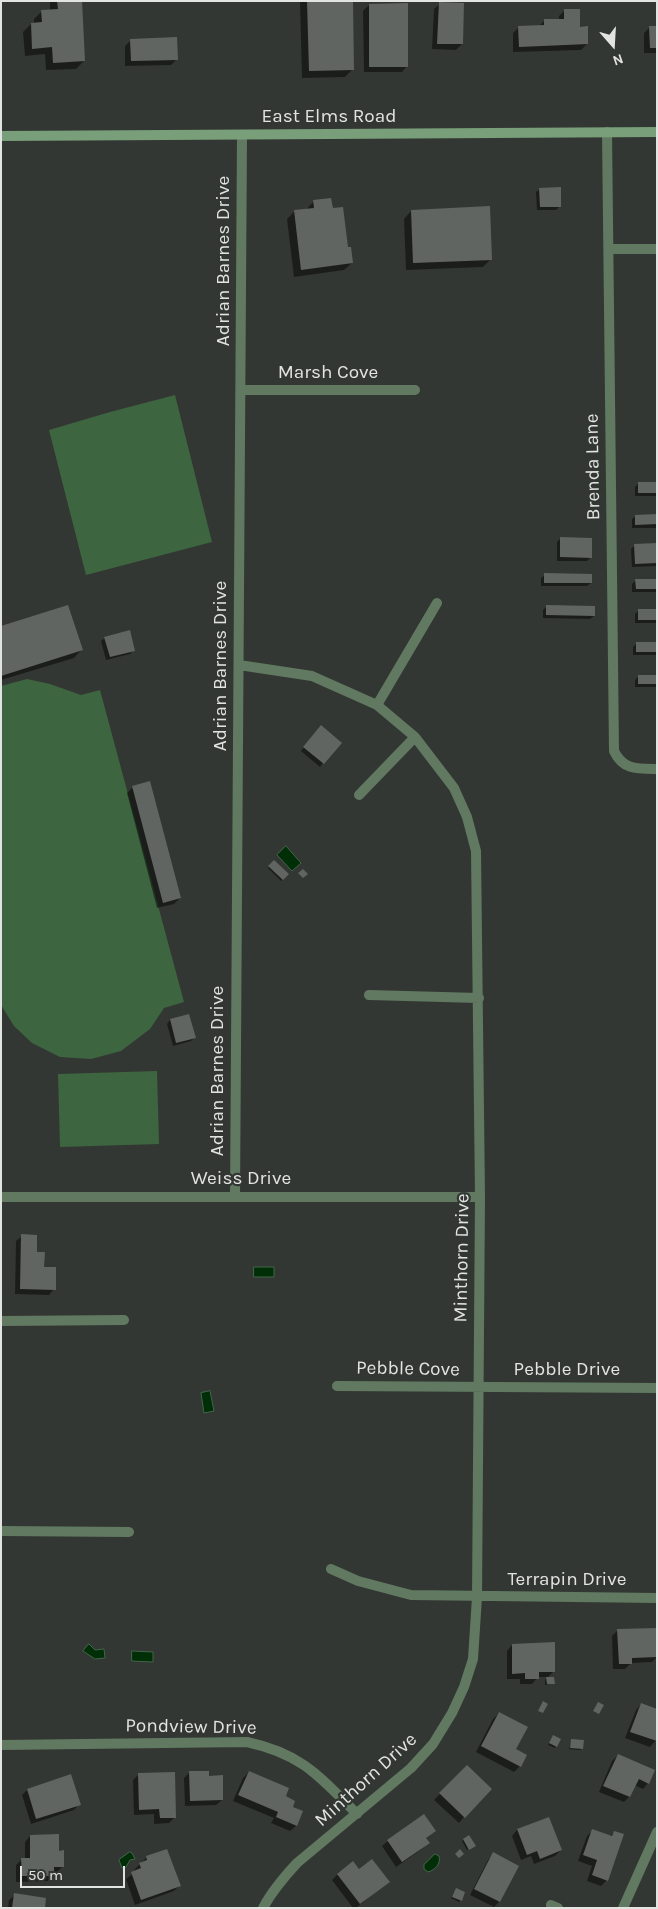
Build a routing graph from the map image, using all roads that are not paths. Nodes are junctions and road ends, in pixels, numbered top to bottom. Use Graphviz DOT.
graph roads {
  1 [pos="607,132"];
  2 [pos="657,132"];
  3 [pos="1,136"];
  4 [pos="242,136"];
  5 [pos="609,249"];
  6 [pos="657,249"];
  7 [pos="241,390"];
  8 [pos="415,390"];
  9 [pos="437,603"];
  10 [pos="239,665"];
  11 [pos="377,705"];
  12 [pos="415,737"];
  13 [pos="657,769"];
  14 [pos="360,795"];
  15 [pos="369,995"];
  16 [pos="479,998"];
  17 [pos="235,1196"];
  18 [pos="1,1197"];
  19 [pos="480,1197"];
  20 [pos="124,1320"];
  21 [pos="1,1321"];
  22 [pos="337,1386"];
  23 [pos="478,1387"];
  24 [pos="657,1388"];
  25 [pos="1,1531"];
  26 [pos="129,1532"];
  27 [pos="331,1569"];
  28 [pos="478,1597"];
  29 [pos="657,1598"];
  30 [pos="1,1745"];
  31 [pos="357,1814"];
  32 [pos="657,1832"];
  33 [pos="263,1908"];
  34 [pos="623,1908"];
  1 -- 2 [label="main road, East Elms Road"];
  1 -- 4 [label="main road, East Elms Road"];
  1 -- 5 [label="street, Brenda Lane"];
  3 -- 4 [label="main road, East Elms Road"];
  4 -- 7 [label="street, Adrian Barnes Drive"];
  5 -- 6 [label="street"];
  5 -- 13 [label="street, Brenda Lane"];
  7 -- 8 [label="street, Marsh Cove"];
  7 -- 10 [label="street, Adrian Barnes Drive"];
  9 -- 11 [label="street"];
  10 -- 11 [label="street, Minthorn Drive"];
  10 -- 17 [label="street, Adrian Barnes Drive"];
  11 -- 12 [label="street, Minthorn Drive"];
  12 -- 14 [label="street"];
  12 -- 16 [label="street, Minthorn Drive"];
  15 -- 16 [label="street"];
  16 -- 19 [label="street, Minthorn Drive"];
  17 -- 18 [label="street, Weiss Drive"];
  17 -- 19 [label="street, Weiss Drive"];
  19 -- 23 [label="street, Minthorn Drive"];
  20 -- 21 [label="street"];
  22 -- 23 [label="street, Pebble Cove"];
  23 -- 24 [label="street, Pebble Drive"];
  23 -- 28 [label="street, Minthorn Drive"];
  25 -- 26 [label="street"];
  27 -- 28 [label="street, Terrapin Drive"];
  28 -- 29 [label="street, Terrapin Drive"];
  28 -- 31 [label="street, Minthorn Drive"];
  30 -- 31 [label="street, Pondview Drive"];
  31 -- 33 [label="street, Minthorn Drive"];
  32 -- 34 [label="street"];
}
